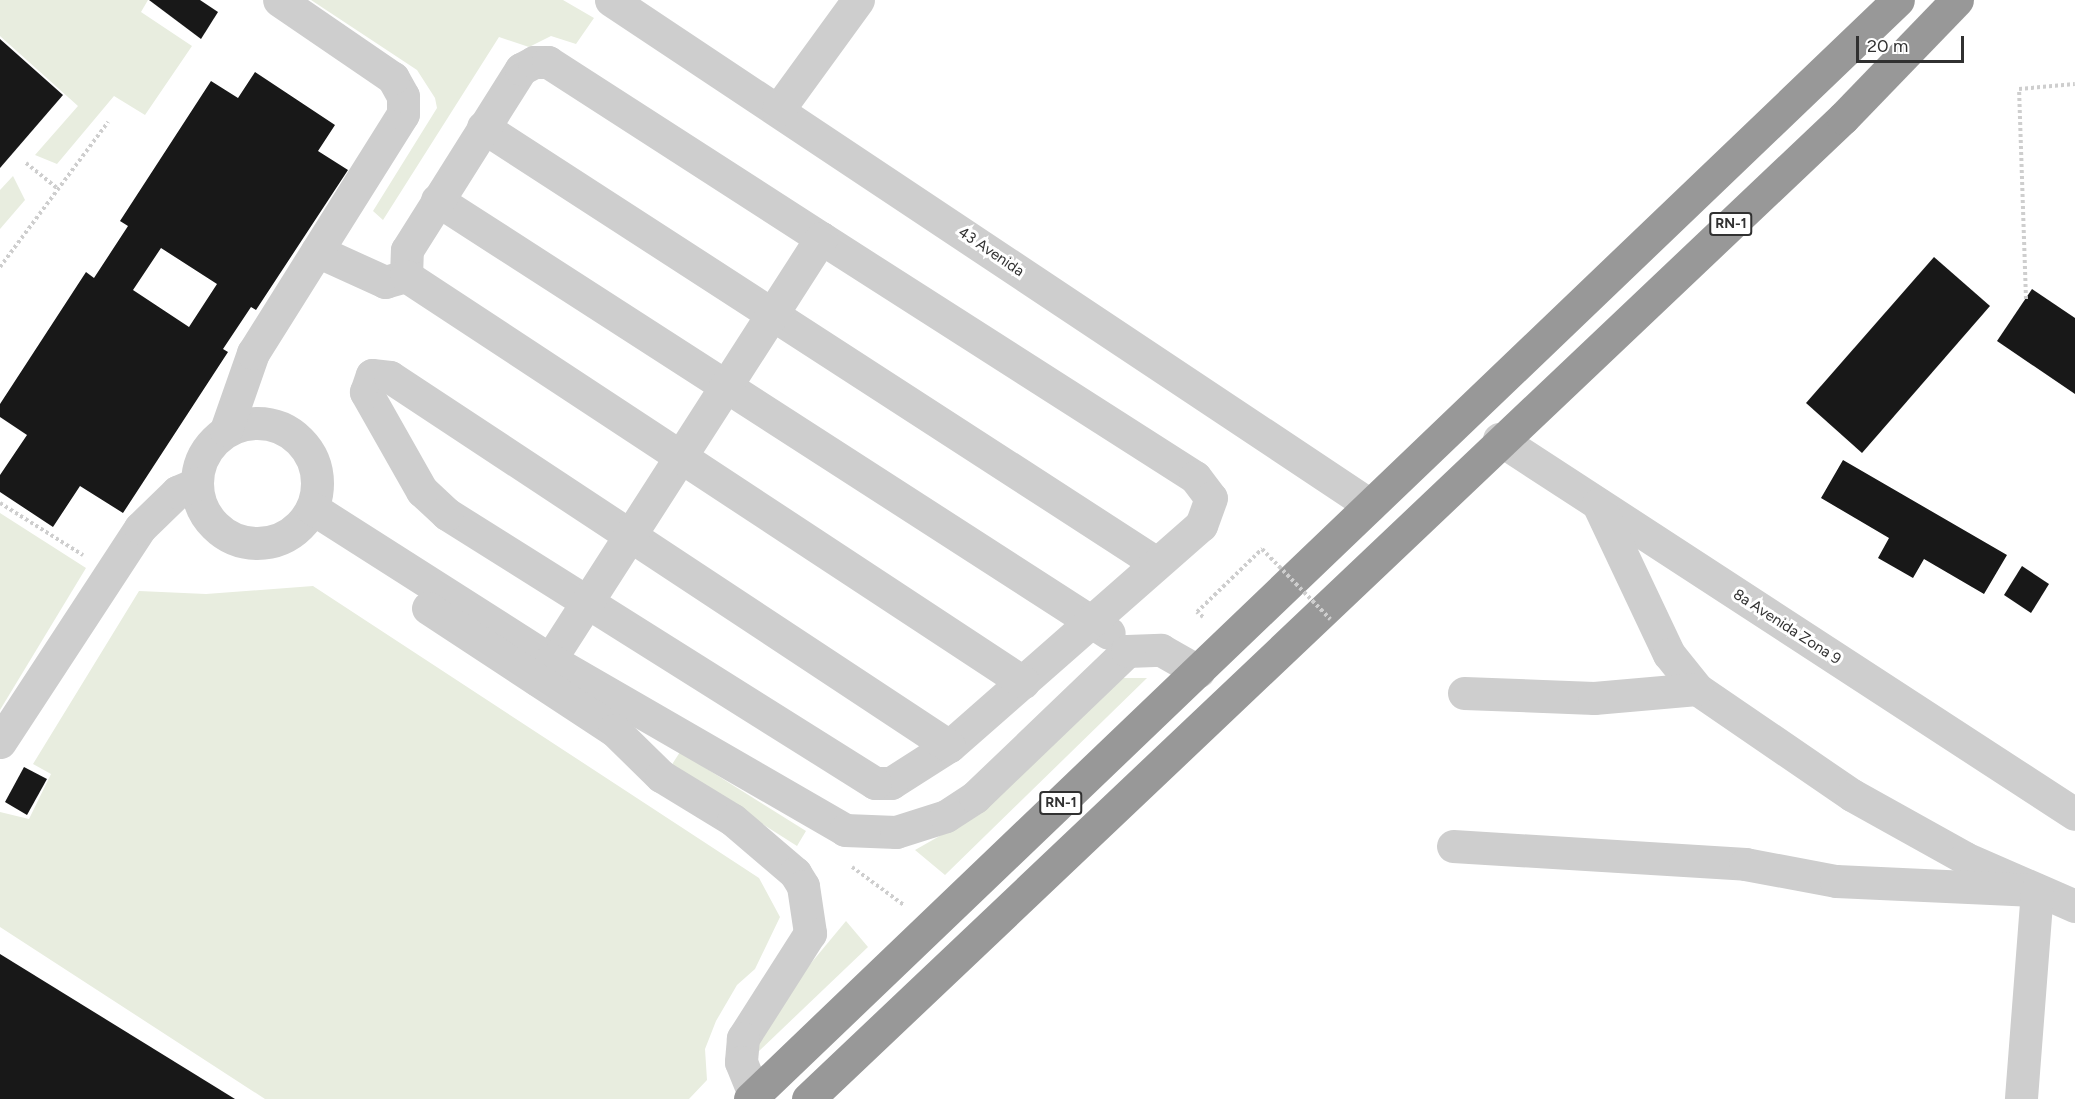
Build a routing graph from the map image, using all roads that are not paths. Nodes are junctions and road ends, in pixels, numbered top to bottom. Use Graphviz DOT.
graph roads {
  1 [pos="279,0"];
  2 [pos="611,0"];
  3 [pos="858,0"];
  4 [pos="1898,0"];
  5 [pos="1957,0"];
  6 [pos="778,110"];
  7 [pos="483,128"];
  8 [pos="437,200"];
  9 [pos="821,238"];
  10 [pos="317,251"];
  11 [pos="406,276"];
  12 [pos="773,313"];
  13 [pos="724,388"];
  14 [pos="226,430"];
  15 [pos="1498,440"];
  16 [pos="679,458"];
  17 [pos="196,484"];
  18 [pos="1598,504"];
  19 [pos="1370,505"];
  20 [pos="307,516"];
  21 [pos="632,532"];
  22 [pos="1155,562"];
  23 [pos="588,600"];
  24 [pos="1092,620"];
  25 [pos="1127,651"];
  26 [pos="544,670"];
  27 [pos="1198,671"];
  28 [pos="1023,682"];
  29 [pos="1696,689"];
  30 [pos="1464,693"];
  31 [pos="0,742"];
  32 [pos="949,746"];
  33 [pos="2075,814"];
  34 [pos="1453,846"];
  35 [pos="2037,890"];
  36 [pos="2075,906"];
  37 [pos="752,1097"];
  38 [pos="808,1099"];
  39 [pos="2021,1099"];
  1 -- 10 [label="street"];
  2 -- 6 [label="street, 43 Avenida"];
  3 -- 6 [label="street"];
  4 -- 19 [label="highway, RN-1"];
  5 -- 15 [label="highway, RN-1"];
  6 -- 19 [label="street, 43 Avenida"];
  7 -- 8 [label="street"];
  7 -- 9 [label="street"];
  7 -- 12 [label="street"];
  8 -- 11 [label="street"];
  8 -- 13 [label="street"];
  9 -- 12 [label="street"];
  9 -- 22 [label="street"];
  10 -- 11 [label="street"];
  10 -- 14 [label="street"];
  11 -- 16 [label="street"];
  12 -- 13 [label="street"];
  12 -- 22 [label="street"];
  13 -- 16 [label="street"];
  13 -- 24 [label="street"];
  14 -- 17 [label="street"];
  14 -- 20 [label="street"];
  15 -- 18 [label="street, 8a Avenida Zona 9"];
  15 -- 38 [label="highway, RN-1"];
  16 -- 21 [label="street"];
  16 -- 28 [label="street"];
  17 -- 20 [label="street"];
  17 -- 31 [label="street"];
  18 -- 29 [label="street"];
  18 -- 33 [label="street, 8a Avenida Zona 9"];
  19 -- 27 [label="highway, RN-1"];
  20 -- 26 [label="street"];
  21 -- 23 [label="street"];
  21 -- 23 [label="street"];
  21 -- 32 [label="street"];
  22 -- 24 [label="street"];
  23 -- 26 [label="street"];
  23 -- 32 [label="street"];
  24 -- 25 [label="street"];
  24 -- 28 [label="street"];
  25 -- 26 [label="street"];
  25 -- 27 [label="street"];
  26 -- 37 [label="street"];
  27 -- 37 [label="highway, RN-1"];
  28 -- 32 [label="street"];
  29 -- 30 [label="street"];
  29 -- 35 [label="street"];
  34 -- 35 [label="street"];
  35 -- 36 [label="street"];
  35 -- 39 [label="street"];
}
